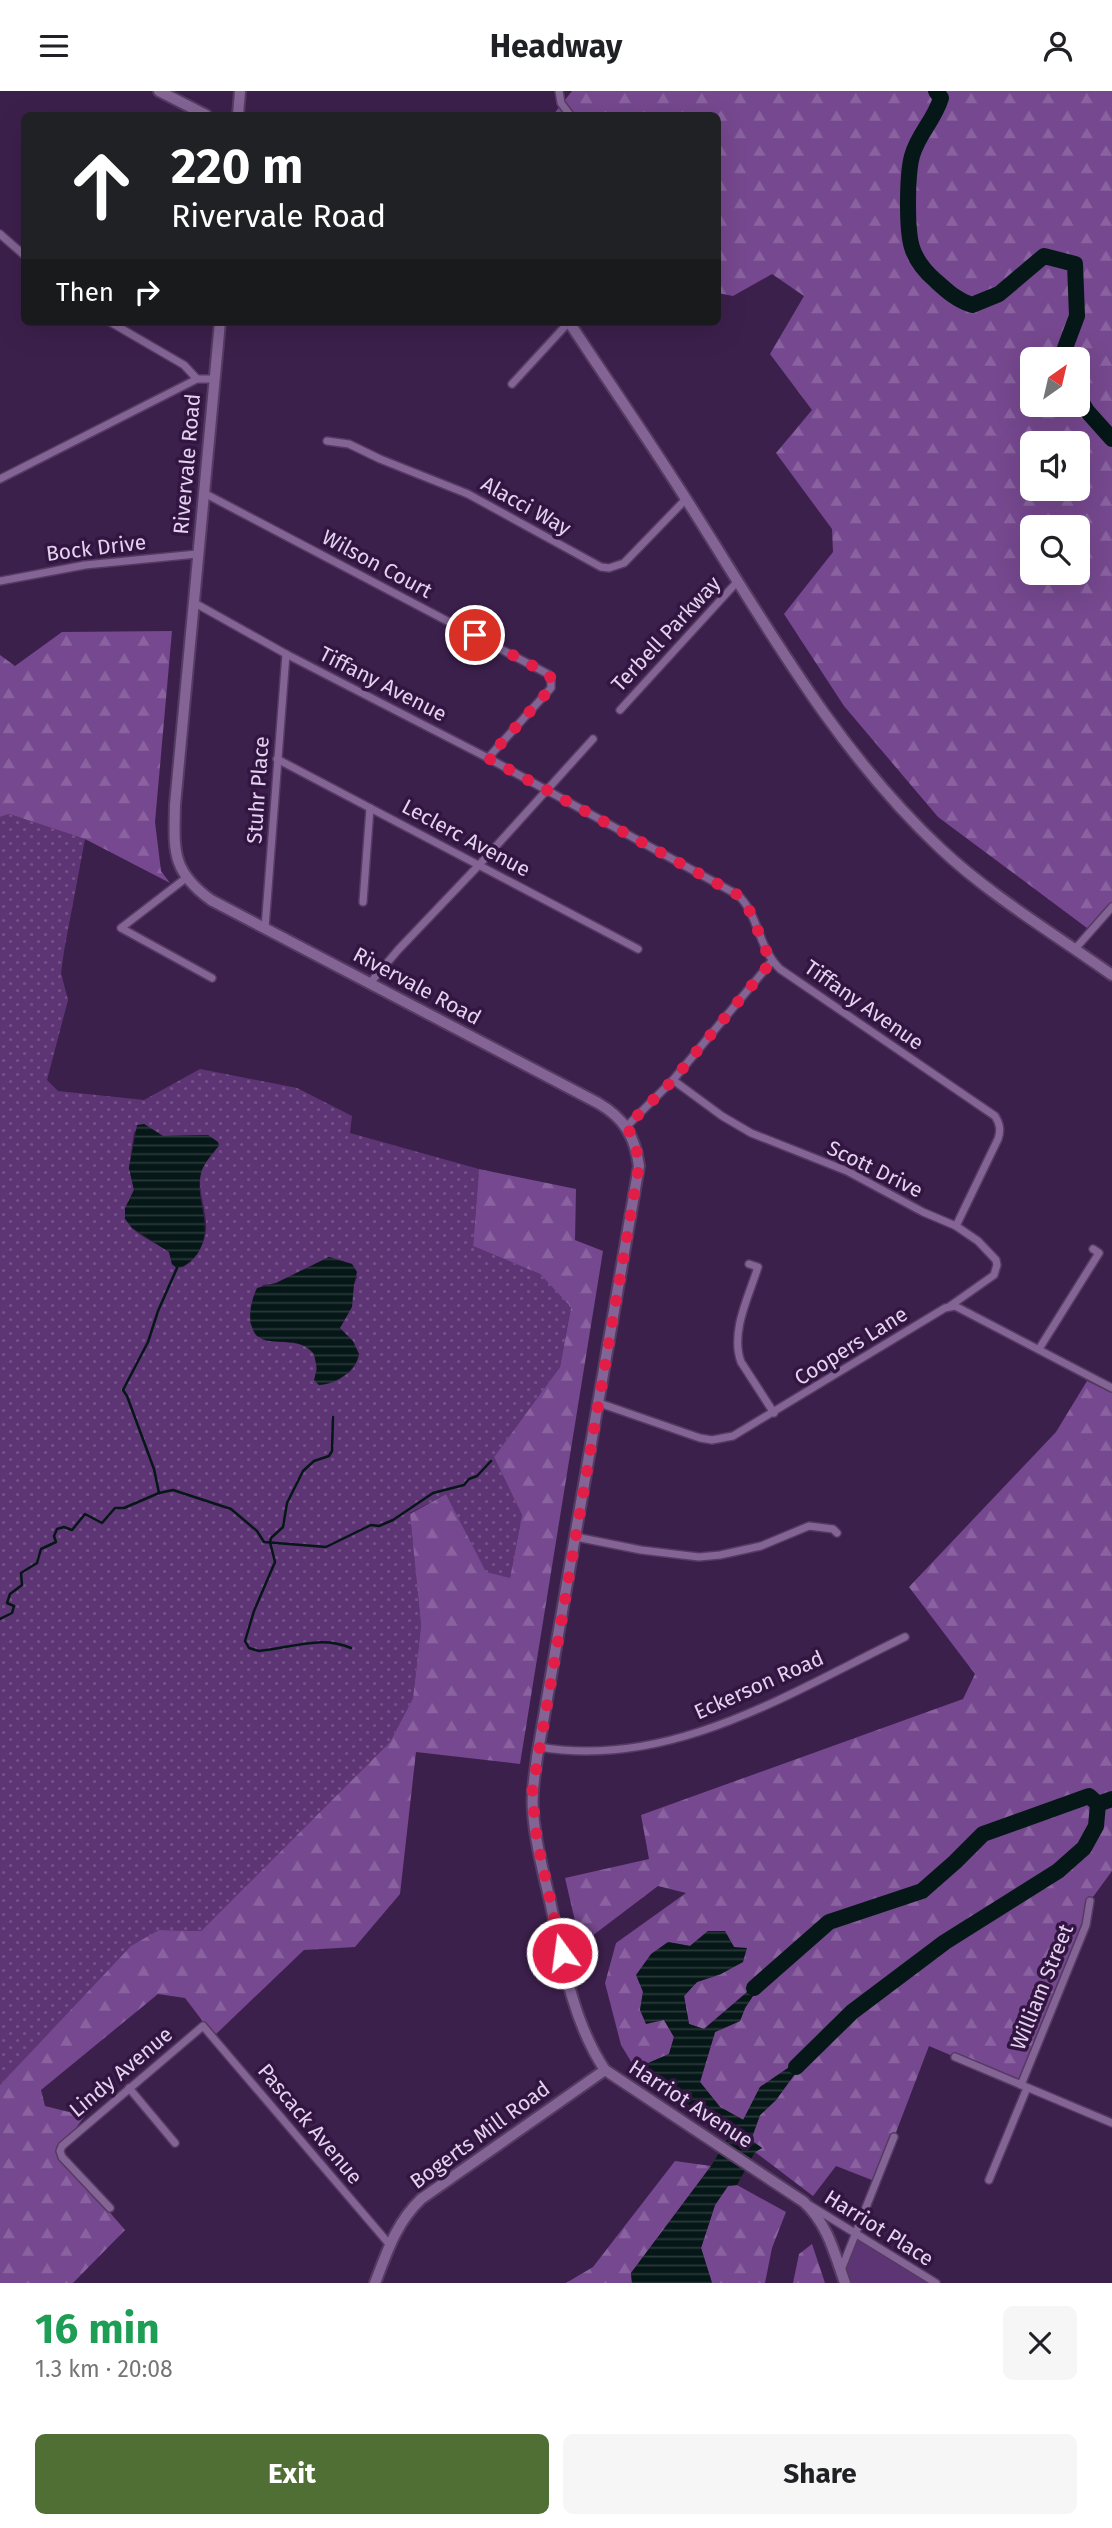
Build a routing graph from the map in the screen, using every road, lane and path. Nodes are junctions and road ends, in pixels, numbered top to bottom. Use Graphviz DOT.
graph roads {
  1 [pos="159,91"];
  2 [pos="240,91"];
  3 [pos="559,91"];
  4 [pos="200,112"];
  5 [pos="238,112"];
  6 [pos="568,112"];
  7 [pos="0,234"];
  8 [pos="21,252"];
  9 [pos="117,326"];
  10 [pos="220,326"];
  11 [pos="565,326"];
  12 [pos="572,326"];
  13 [pos="197,379"];
  14 [pos="214,379"];
  15 [pos="512,384"];
  16 [pos="327,441"];
  17 [pos="0,479"];
  18 [pos="204,493"];
  19 [pos="686,499"];
  20 [pos="197,554"];
  21 [pos="0,581"];
  22 [pos="737,582"];
  23 [pos="193,602"];
  24 [pos="286,654"];
  25 [pos="620,710"];
  26 [pos="593,739"];
  27 [pos="488,758"];
  28 [pos="277,759"];
  29 [pos="546,790"];
  30 [pos="370,808"];
  31 [pos="479,865"];
  32 [pos="186,878"];
  33 [pos="362,902"];
  34 [pos="1112,908"];
  35 [pos="265,928"];
  36 [pos="638,949"];
  37 [pos="1075,949"];
  38 [pos="772,961"];
  39 [pos="1112,975"];
  40 [pos="212,978"];
  41 [pos="370,983"];
  42 [pos="673,1080"];
  43 [pos="627,1126"];
  44 [pos="956,1226"];
  45 [pos="1093,1249"];
  46 [pos="749,1264"];
  47 [pos="950,1306"];
  48 [pos="1040,1349"];
  49 [pos="1112,1388"];
  50 [pos="599,1403"];
  51 [pos="774,1413"];
  52 [pos="837,1533"];
  53 [pos="576,1537"];
  54 [pos="905,1637"];
  55 [pos="539,1747"];
  56 [pos="1090,1901"];
  57 [pos="203,2026"];
  58 [pos="955,2057"];
  59 [pos="604,2070"];
  60 [pos="1024,2086"];
  61 [pos="129,2088"];
  62 [pos="1111,2122"];
  63 [pos="894,2137"];
  64 [pos="175,2143"];
  65 [pos="989,2180"];
  66 [pos="804,2202"];
  67 [pos="110,2209"];
  68 [pos="857,2233"];
  69 [pos="390,2245"];
  70 [pos="841,2271"];
  71 [pos="375,2283"];
  72 [pos="845,2283"];
  73 [pos="936,2283"];
  1 -- 4 [label="street"];
  2 -- 5 [label="street"];
  3 -- 6 [label="street"];
  7 -- 8 [label="street"];
  9 -- 13 [label="street"];
  10 -- 14 [label="street, Rivervale Road"];
  11 -- 15 [label="street"];
  12 -- 19 [label="street"];
  13 -- 14 [label="street"];
  13 -- 17 [label="street"];
  14 -- 18 [label="street, Rivervale Road"];
  16 -- 19 [label="street, Alacci Way"];
  18 -- 20 [label="street, Rivervale Road"];
  18 -- 27 [label="street, Wilson Court"];
  19 -- 22 [label="street"];
  20 -- 21 [label="street, Bock Drive"];
  20 -- 23 [label="street, Rivervale Road"];
  22 -- 25 [label="street, Terbell Parkway"];
  22 -- 37 [label="street"];
  23 -- 24 [label="street, Tiffany Avenue"];
  23 -- 32 [label="street, Rivervale Road"];
  24 -- 27 [label="street, Tiffany Avenue"];
  24 -- 28 [label="street, Stuhr Place"];
  26 -- 29 [label="street"];
  27 -- 29 [label="street, Tiffany Avenue"];
  28 -- 30 [label="street, Leclerc Avenue"];
  28 -- 35 [label="street, Stuhr Place"];
  29 -- 31 [label="street"];
  29 -- 38 [label="street, Tiffany Avenue"];
  30 -- 31 [label="street, Leclerc Avenue"];
  30 -- 33 [label="street"];
  31 -- 36 [label="street, Leclerc Avenue"];
  31 -- 41 [label="street"];
  32 -- 35 [label="street, Rivervale Road"];
  32 -- 40 [label="street"];
  34 -- 37 [label="street"];
  35 -- 41 [label="street, Rivervale Road"];
  37 -- 39 [label="street"];
  38 -- 42 [label="street"];
  38 -- 44 [label="street, Tiffany Avenue"];
  41 -- 43 [label="street, Rivervale Road"];
  42 -- 43 [label="street"];
  42 -- 44 [label="street, Scott Drive"];
  43 -- 50 [label="street"];
  44 -- 47 [label="street, Scott Drive"];
  45 -- 48 [label="street"];
  46 -- 51 [label="street"];
  47 -- 48 [label="street"];
  47 -- 51 [label="street, Coopers Lane"];
  48 -- 49 [label="street"];
  50 -- 51 [label="street, Coopers Lane"];
  50 -- 53 [label="street"];
  52 -- 53 [label="street"];
  53 -- 55 [label="street, Harriot Avenue"];
  54 -- 55 [label="street, Eckerson Road"];
  55 -- 59 [label="street, Harriot Avenue"];
  56 -- 60 [label="street, William Street"];
  57 -- 61 [label="street, Lindy Avenue"];
  57 -- 69 [label="street, Pascack Avenue"];
  58 -- 60 [label="street"];
  59 -- 66 [label="street, Harriot Avenue"];
  59 -- 69 [label="street, Bogerts Mill Road"];
  60 -- 62 [label="street"];
  60 -- 65 [label="street, William Street"];
  61 -- 64 [label="street"];
  61 -- 67 [label="street, Lindy Avenue"];
  63 -- 68 [label="street"];
  66 -- 68 [label="street, Harriot Place"];
  66 -- 70 [label="street, Harriot Avenue"];
  68 -- 70 [label="street"];
  68 -- 73 [label="street, Harriot Place"];
  69 -- 71 [label="street, Bogerts Mill Road"];
  70 -- 72 [label="street, Harriot Avenue"];
}
